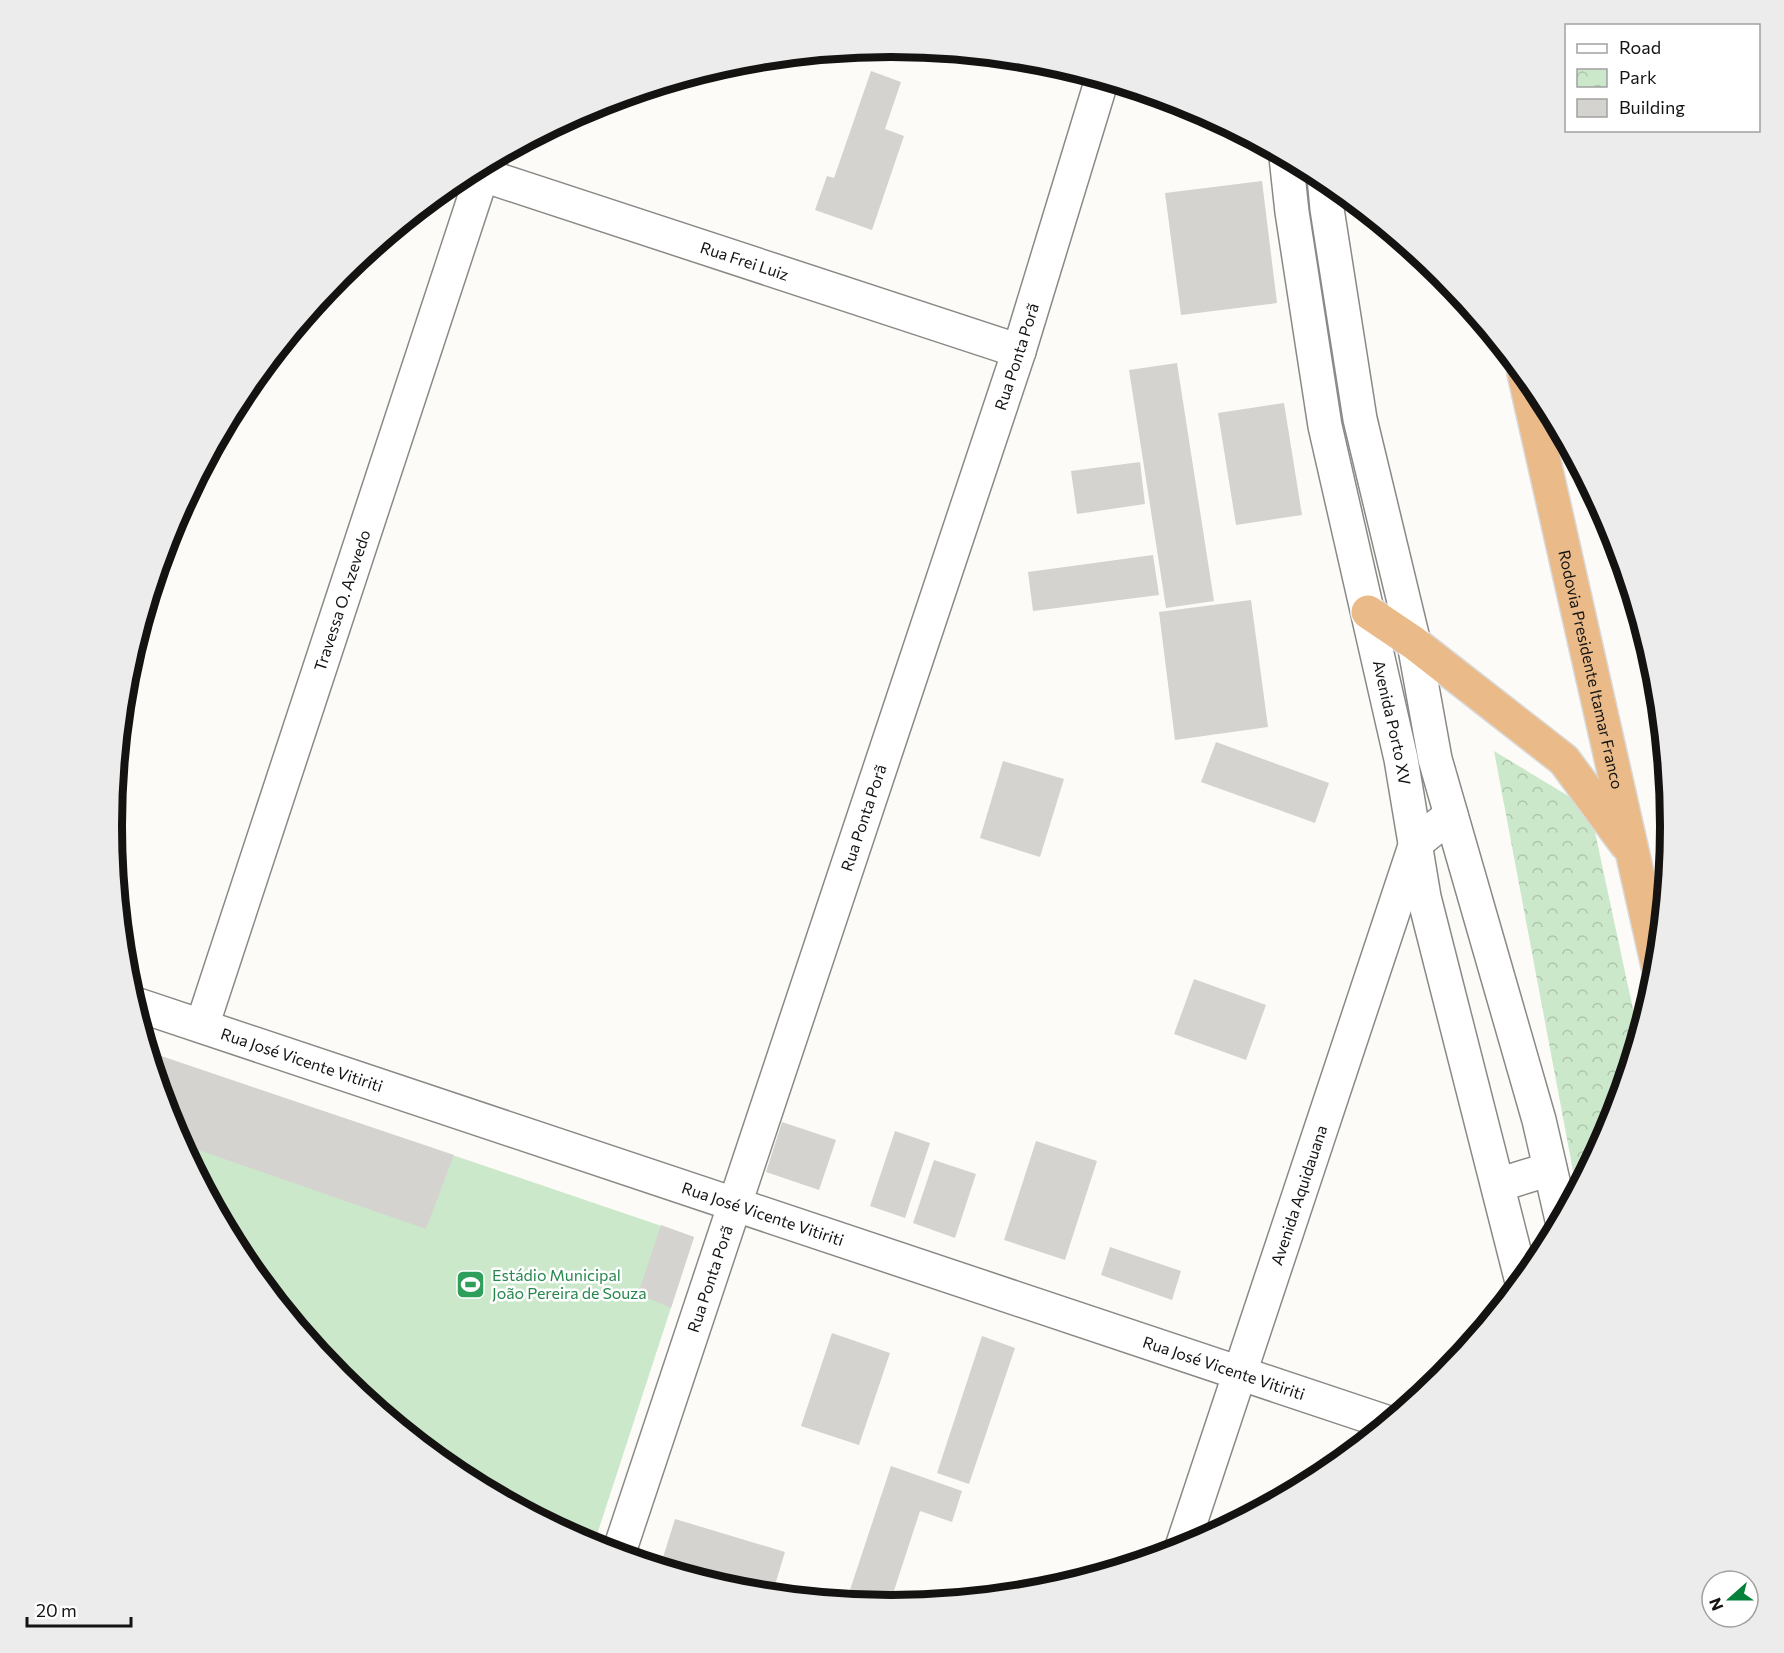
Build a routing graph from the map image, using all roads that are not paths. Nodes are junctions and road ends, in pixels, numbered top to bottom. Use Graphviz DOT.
graph roads {
  1 [pos="1100,86"];
  2 [pos="1287,166"];
  3 [pos="483,175"];
  4 [pos="475,180"];
  5 [pos="1325,191"];
  6 [pos="1019,351"];
  7 [pos="1529,395"];
  8 [pos="1368,612"];
  9 [pos="1414,643"];
  10 [pos="1450,815"];
  11 [pos="1416,843"];
  12 [pos="1634,856"];
  13 [pos="1653,942"];
  14 [pos="144,1007"];
  15 [pos="202,1026"];
  16 [pos="1550,1169"];
  17 [pos="1498,1185"];
  18 [pos="735,1204"];
  19 [pos="1559,1209"];
  20 [pos="1519,1271"];
  21 [pos="1241,1373"];
  22 [pos="1381,1420"];
  23 [pos="1185,1537"];
  24 [pos="621,1546"];
  1 -- 6 [label="street, Rua Ponta Porã"];
  2 -- 8 [label="street, Avenida Porto XV"];
  3 -- 6 [label="street, Rua Frei Luiz"];
  4 -- 15 [label="street, Travessa O. Azevedo"];
  5 -- 9 [label="street, Avenida Porto XV"];
  6 -- 18 [label="street, Rua Ponta Porã"];
  7 -- 12 [label="highway, Rodovia Presidente Itamar Franco"];
  8 -- 9 [label="highway"];
  8 -- 11 [label="street, Avenida Porto XV"];
  9 -- 10 [label="street, Avenida Porto XV"];
  9 -- 12 [label="highway"];
  10 -- 11 [label="street"];
  10 -- 16 [label="street, Avenida Porto XV"];
  11 -- 17 [label="street, Avenida Porto XV"];
  11 -- 21 [label="street, Avenida Aquidauana"];
  12 -- 13 [label="highway, Rodovia Presidente Itamar Franco"];
  14 -- 15 [label="street, Rua José Vicente Vitiriti"];
  15 -- 18 [label="street, Rua José Vicente Vitiriti"];
  16 -- 17 [label="street"];
  16 -- 19 [label="street, Avenida Porto XV"];
  17 -- 20 [label="street, Avenida Porto XV"];
  18 -- 21 [label="street, Rua José Vicente Vitiriti"];
  18 -- 24 [label="street, Rua Ponta Porã"];
  21 -- 22 [label="street, Rua José Vicente Vitiriti"];
  21 -- 23 [label="street, Avenida Aquidauana"];
}
